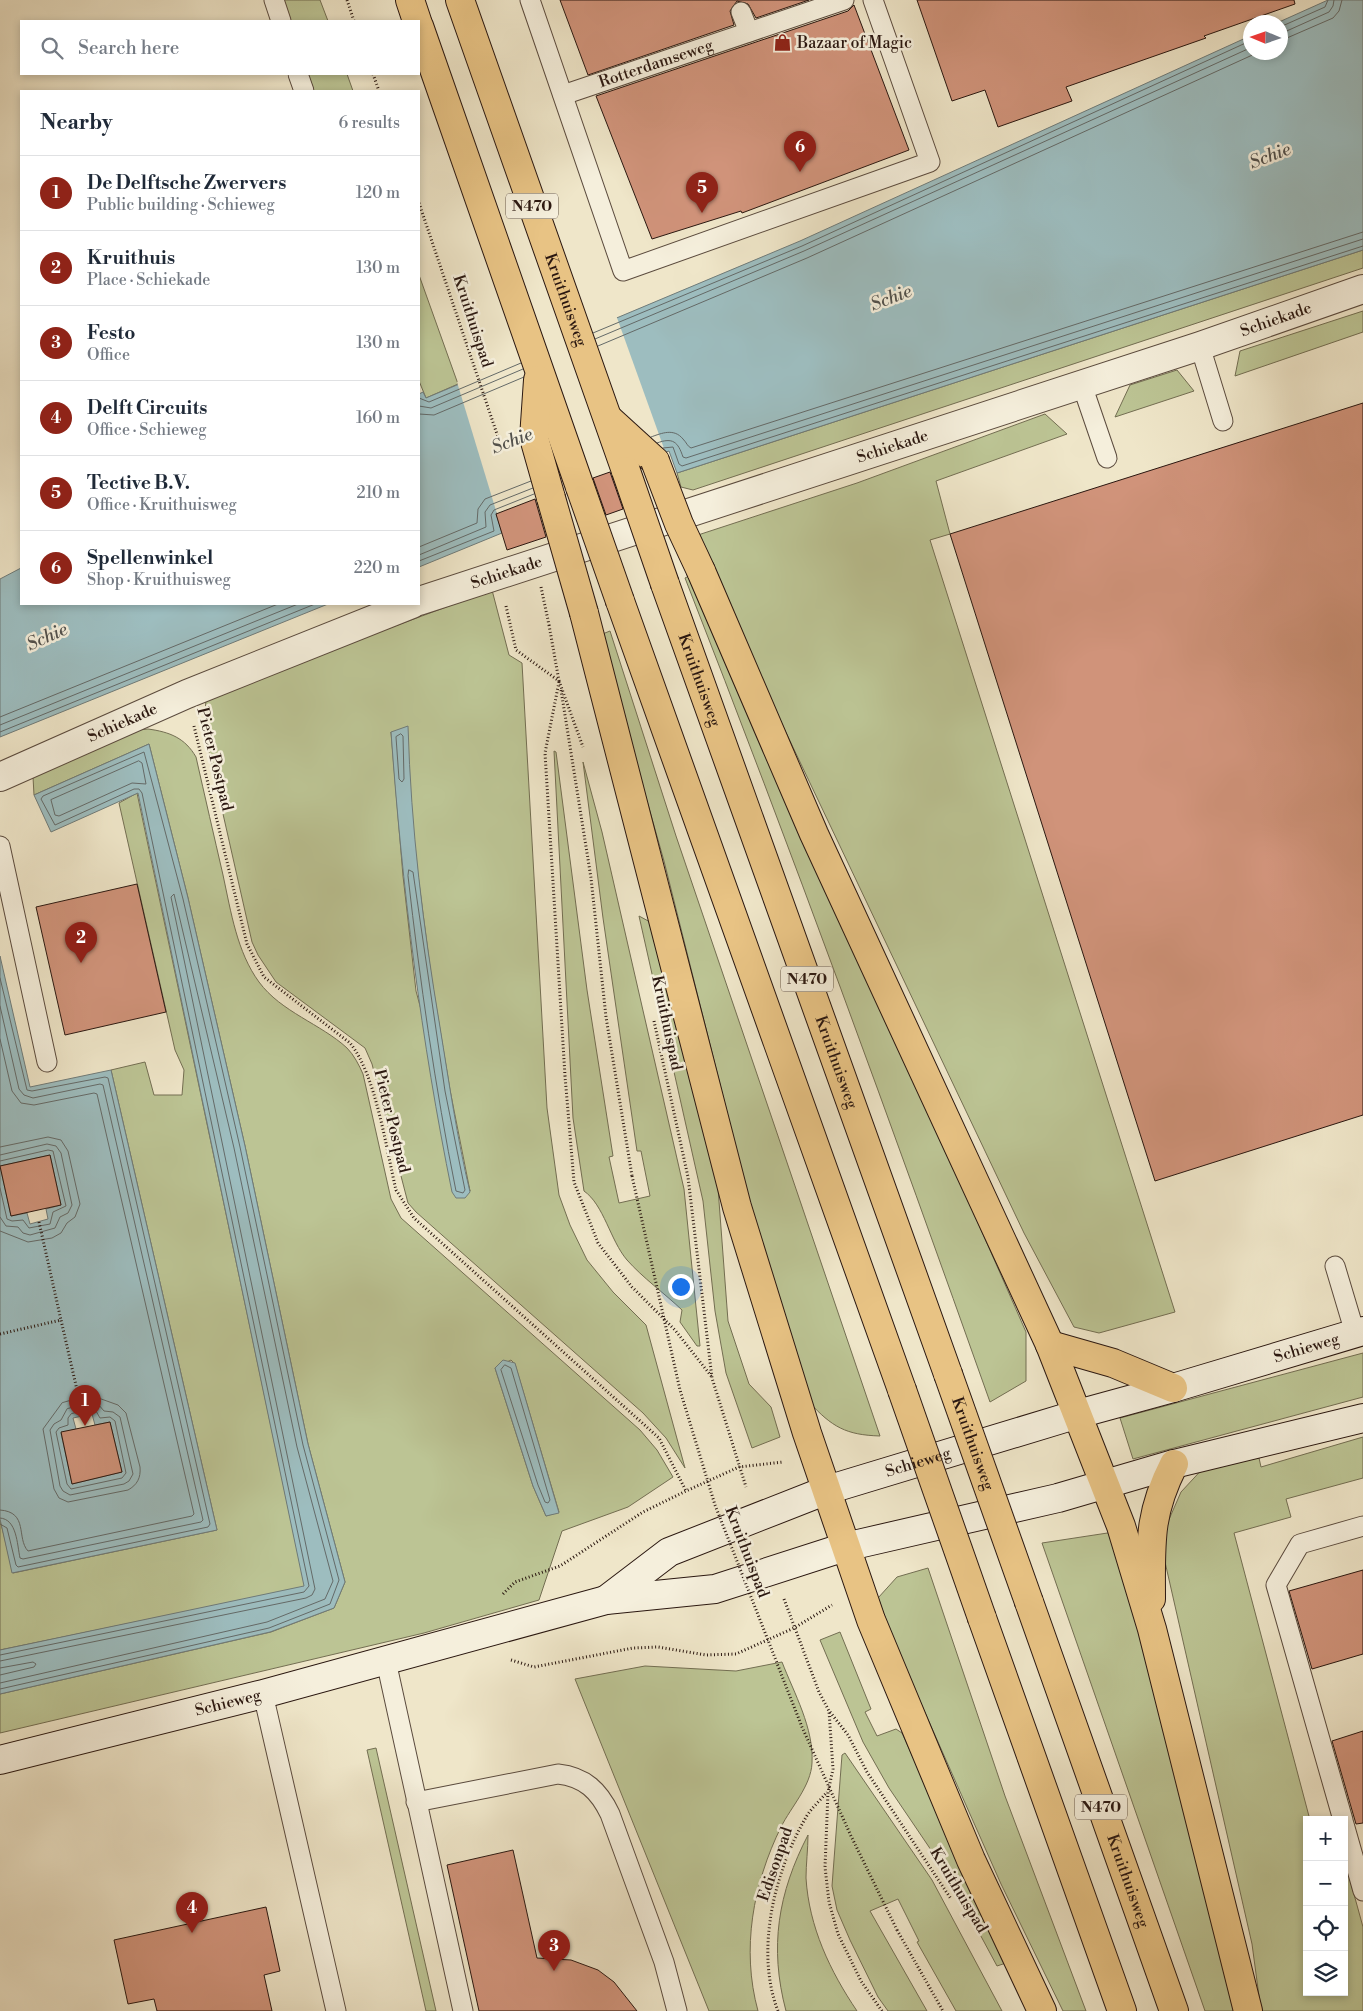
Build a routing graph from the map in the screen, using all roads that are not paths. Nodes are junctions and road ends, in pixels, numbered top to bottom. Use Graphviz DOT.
graph roads {
  1 [pos="274,0"];
  2 [pos="410,0"];
  3 [pos="460,0"];
  4 [pos="530,0"];
  5 [pos="844,0"];
  6 [pos="873,0"];
  7 [pos="741,12"];
  8 [pos="281,20"];
  9 [pos="417,20"];
  10 [pos="420,29"];
  11 [pos="749,32"];
  12 [pos="298,75"];
  13 [pos="304,90"];
  14 [pos="563,95"];
  15 [pos="1363,289"];
  16 [pos="1200,346"];
  17 [pos="538,371"];
  18 [pos="1082,385"];
  19 [pos="606,416"];
  20 [pos="1223,420"];
  21 [pos="1107,458"];
  22 [pos="420,601"];
  23 [pos="410,605"];
  24 [pos="0,777"];
  25 [pos="0,846"];
  26 [pos="48,1062"];
  27 [pos="1335,1266"];
  28 [pos="1359,1332"];
  29 [pos="1050,1344"];
  30 [pos="1173,1388"];
  31 [pos="1078,1414"];
  32 [pos="1363,1418"];
  33 [pos="1174,1464"];
  34 [pos="1105,1485"];
  35 [pos="827,1490"];
  36 [pos="1363,1526"];
  37 [pos="845,1547"];
  38 [pos="606,1600"];
  39 [pos="1152,1629"];
  40 [pos="386,1661"];
  41 [pos="263,1694"];
  42 [pos="0,1760"];
  43 [pos="416,1802"];
  44 [pos="1342,1816"];
  45 [pos="1348,1838"];
  46 [pos="1363,1891"];
  47 [pos="336,2011"];
  48 [pos="463,2011"];
  49 [pos="677,2011"];
  50 [pos="1042,2011"];
  51 [pos="1122,2011"];
  52 [pos="1174,2011"];
  53 [pos="1248,2011"];
  1 -- 8 [label="lane"];
  2 -- 9 [label="highway"];
  3 -- 19 [label="highway, Kruithuisweg / N470"];
  4 -- 14 [label="lane"];
  5 -- 11 [label="lane, Rotterdamseweg"];
  6 -- 14 [label="lane"];
  7 -- 11 [label="lane"];
  10 -- 17 [label="highway, N470"];
  11 -- 14 [label="lane, Rotterdamseweg"];
  12 -- 13 [label="lane"];
  15 -- 16 [label="street, Schiekade"];
  16 -- 18 [label="street, Schiekade"];
  16 -- 20 [label="lane"];
  17 -- 35 [label="highway, N470, bridge"];
  17 -- 51 [label="highway, N470, bridge"];
  18 -- 21 [label="lane"];
  18 -- 22 [label="street, Schiekade"];
  19 -- 29 [label="highway, N470, bridge"];
  19 -- 52 [label="highway, Kruithuisweg / N470, bridge"];
  23 -- 24 [label="street, Schiekade"];
  25 -- 26 [label="lane"];
  27 -- 28 [label="lane"];
  28 -- 30 [label="street, Schieweg"];
  29 -- 30 [label="highway"];
  29 -- 31 [label="highway, N470"];
  30 -- 31 [label="street, Schieweg"];
  31 -- 34 [label="highway, N470"];
  31 -- 35 [label="street, Schieweg"];
  32 -- 33 [label="street, Schieweg"];
  33 -- 34 [label="street, Schieweg"];
  33 -- 39 [label="highway, N470"];
  34 -- 37 [label="street, Schieweg"];
  34 -- 39 [label="highway, N470"];
  35 -- 37 [label="highway, N470"];
  35 -- 38 [label="street, Schieweg"];
  36 -- 44 [label="lane"];
  37 -- 38 [label="street, Schieweg"];
  37 -- 50 [label="highway, N470"];
  38 -- 40 [label="street, Schieweg"];
  39 -- 53 [label="highway, N470"];
  40 -- 41 [label="street, Schieweg"];
  40 -- 43 [label="lane"];
  41 -- 42 [label="street, Schieweg"];
  41 -- 47 [label="lane"];
  43 -- 48 [label="lane"];
  43 -- 49 [label="lane"];
  45 -- 46 [label="lane"];
}
